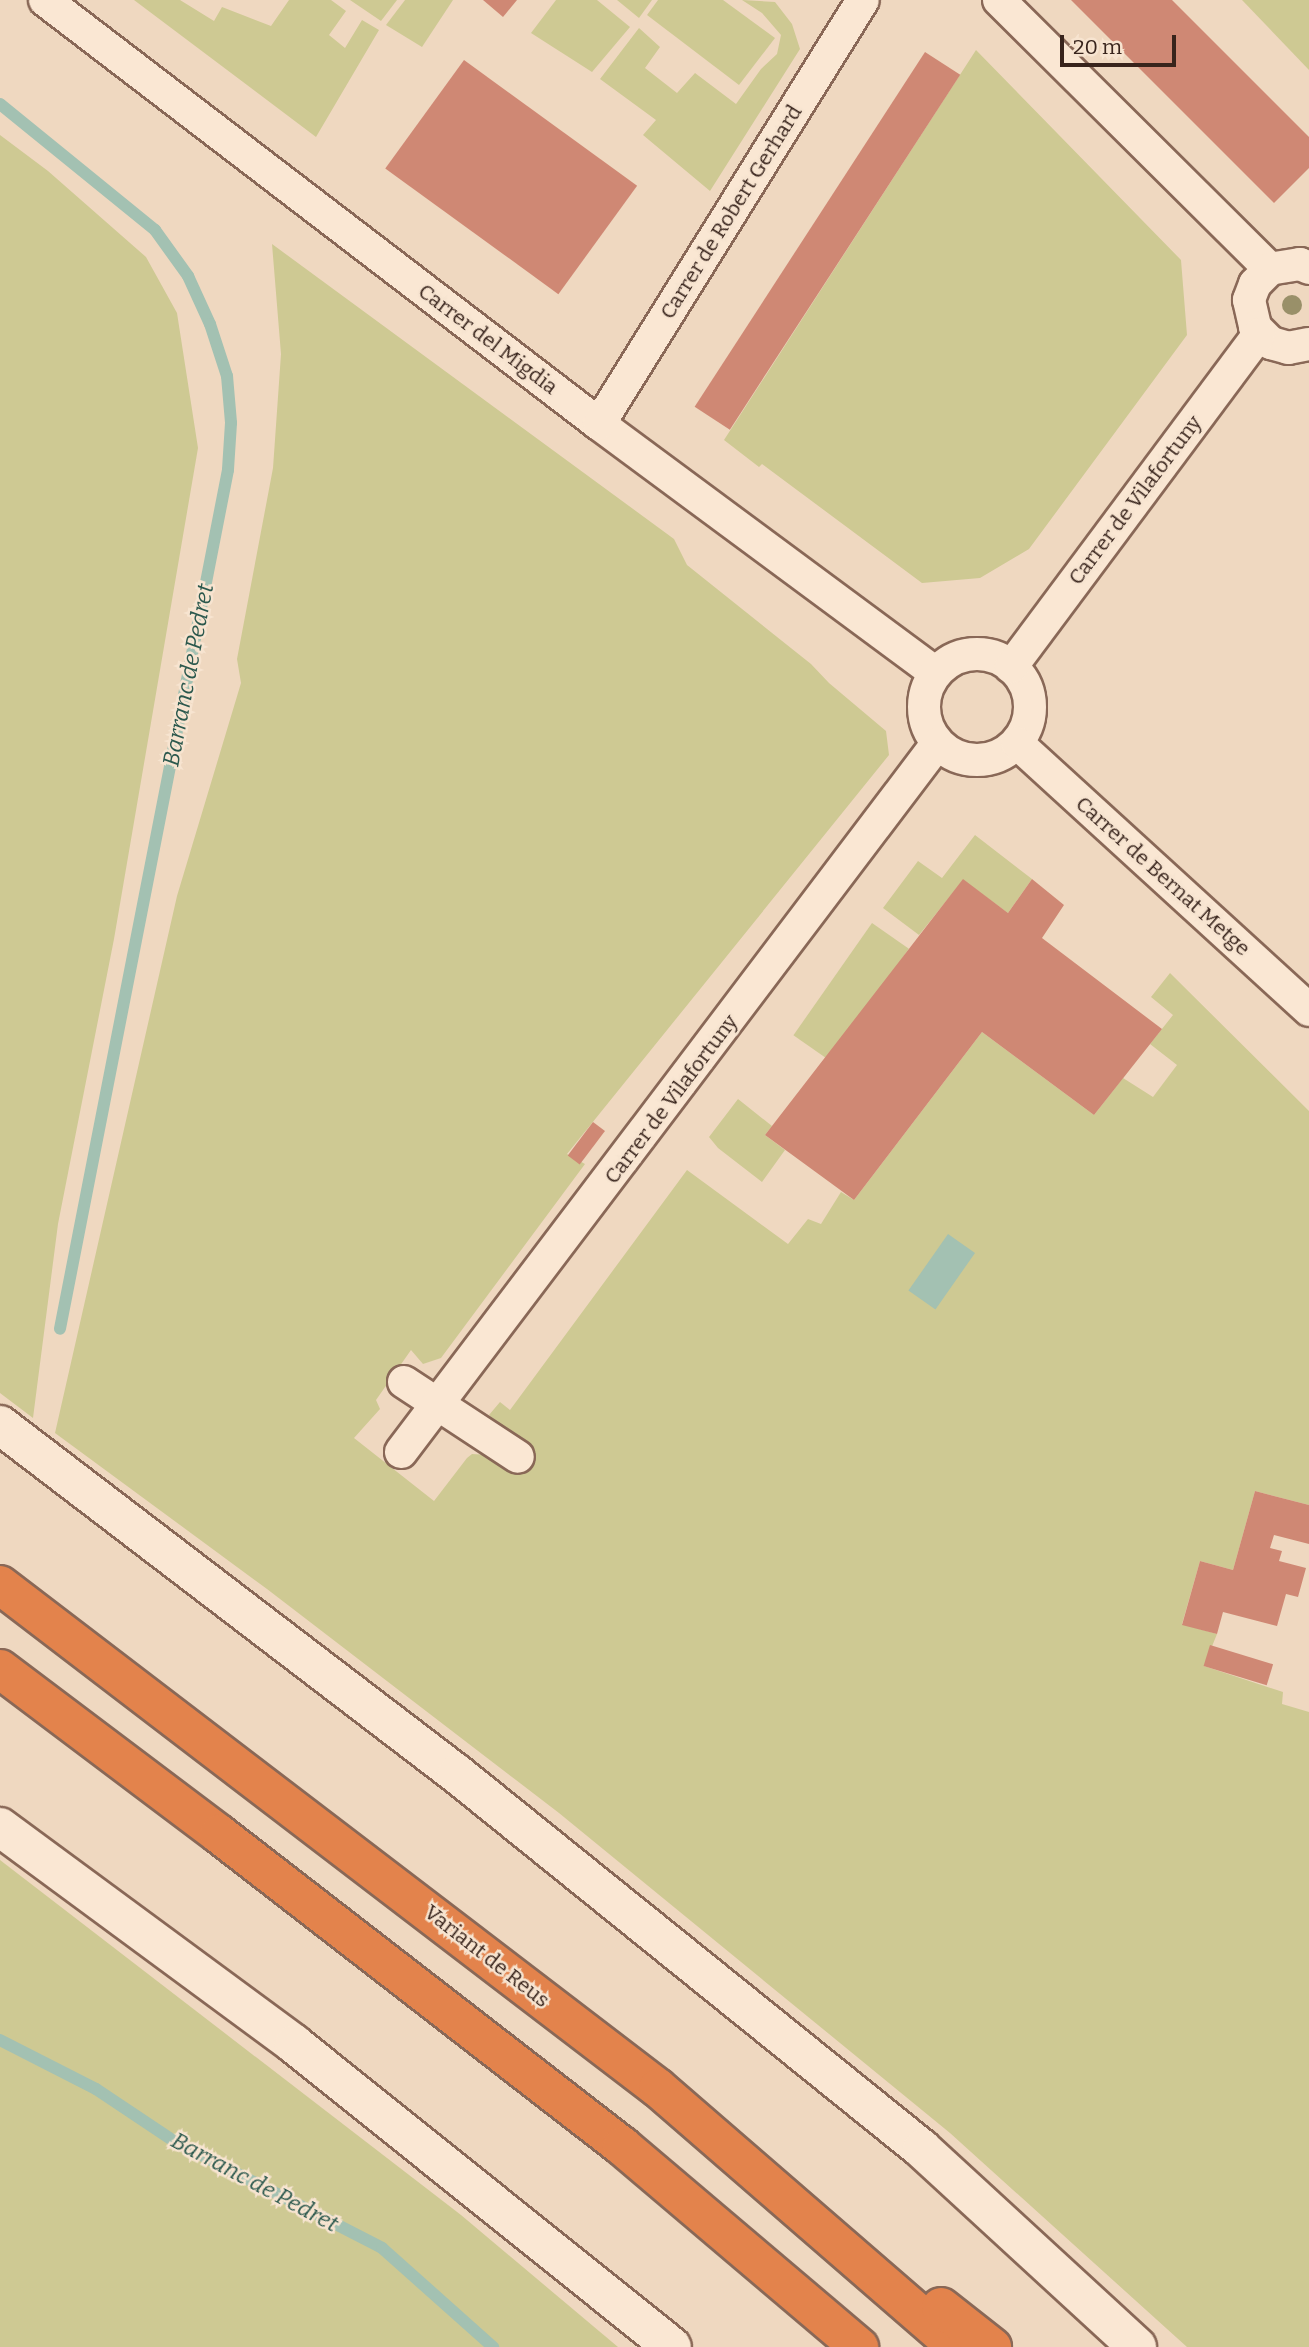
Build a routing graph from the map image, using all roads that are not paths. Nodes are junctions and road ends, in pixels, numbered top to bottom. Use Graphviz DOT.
graph roads {
  1 [pos="999,0"];
  2 [pos="48,1"];
  3 [pos="849,5"];
  4 [pos="1309,268"];
  5 [pos="1269,269"];
  6 [pos="1259,334"];
  7 [pos="1309,344"];
  8 [pos="599,424"];
  9 [pos="1012,667"];
  10 [pos="935,673"];
  11 [pos="1017,743"];
  12 [pos="937,744"];
  13 [pos="1309,1010"];
  14 [pos="404,1382"];
  15 [pos="438,1404"];
  16 [pos="0,1425"];
  17 [pos="401,1452"];
  18 [pos="517,1457"];
  19 [pos="0,1585"];
  20 [pos="0,1669"];
  21 [pos="0,1827"];
  22 [pos="658,2088"];
  23 [pos="672,2347"];
  24 [pos="859,2347"];
  25 [pos="957,2347"];
  26 [pos="992,2347"];
  27 [pos="1137,2347"];
  1 -- 5 [label="street"];
  2 -- 8 [label="street, Carrer del Migdia"];
  3 -- 8 [label="street, Carrer de Robert Gerhard"];
  4 -- 5 [label="street"];
  5 -- 6 [label="street"];
  6 -- 7 [label="street"];
  6 -- 9 [label="street, Carrer de Vilafortuny"];
  8 -- 10 [label="street, Carrer del Migdia"];
  9 -- 10 [label="street"];
  9 -- 11 [label="street"];
  10 -- 12 [label="street"];
  11 -- 12 [label="street"];
  11 -- 13 [label="street, Carrer de Bernat Metge"];
  12 -- 15 [label="street, Carrer de Vilafortuny"];
  14 -- 15 [label="street"];
  15 -- 17 [label="street, Carrer de Vilafortuny"];
  15 -- 18 [label="street"];
  16 -- 27 [label="street"];
  19 -- 22 [label="highway, Variant de Reus"];
  20 -- 24 [label="highway"];
  21 -- 23 [label="street"];
  22 -- 25 [label="highway, Variant de Reus"];
  22 -- 26 [label="highway"];
}
